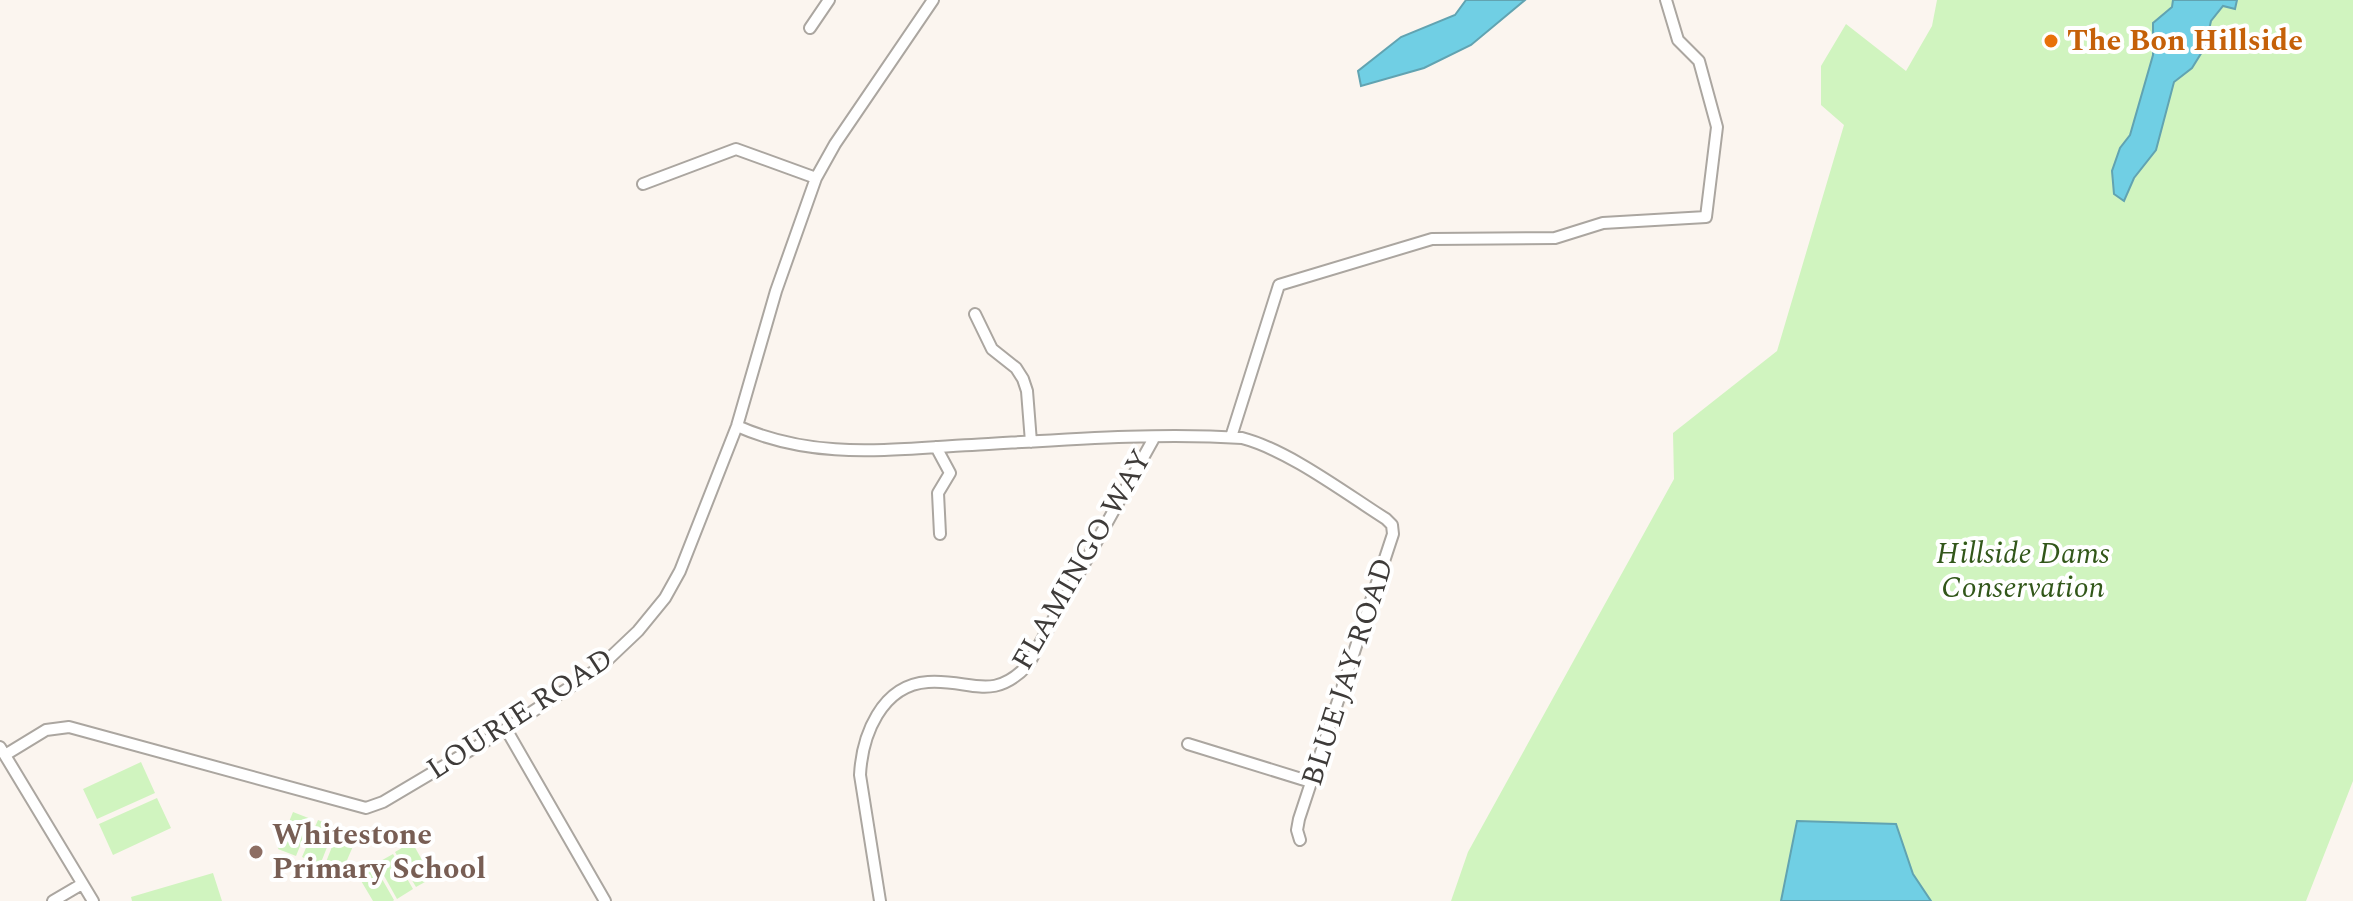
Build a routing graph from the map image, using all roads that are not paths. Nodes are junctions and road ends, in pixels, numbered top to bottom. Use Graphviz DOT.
graph roads {
  1 [pos="829,0"];
  2 [pos="933,0"];
  3 [pos="1666,0"];
  4 [pos="810,28"];
  5 [pos="816,178"];
  6 [pos="643,184"];
  7 [pos="975,314"];
  8 [pos="737,426"];
  9 [pos="1231,437"];
  10 [pos="1154,438"];
  11 [pos="1031,442"];
  12 [pos="936,447"];
  13 [pos="940,534"];
  14 [pos="506,729"];
  15 [pos="1188,744"];
  16 [pos="2,751"];
  17 [pos="1311,782"];
  18 [pos="1300,840"];
  19 [pos="82,884"];
  20 [pos="53,901"];
  21 [pos="93,901"];
  22 [pos="605,901"];
  23 [pos="880,901"];
  1 -- 4 [label="street"];
  2 -- 5 [label="street, LOURIE ROAD"];
  3 -- 9 [label="street"];
  5 -- 6 [label="street"];
  5 -- 8 [label="street, LOURIE ROAD"];
  7 -- 11 [label="street"];
  8 -- 12 [label="street, BLUE JAY ROAD"];
  8 -- 14 [label="street, LOURIE ROAD"];
  9 -- 10 [label="street, BLUE JAY ROAD"];
  9 -- 17 [label="street, BLUE JAY ROAD"];
  10 -- 11 [label="street, BLUE JAY ROAD"];
  10 -- 23 [label="street, FLAMINGO WAY"];
  11 -- 12 [label="street, BLUE JAY ROAD"];
  12 -- 13 [label="street"];
  14 -- 16 [label="street, LOURIE ROAD"];
  14 -- 22 [label="street"];
  15 -- 17 [label="street"];
  16 -- 19 [label="street"];
  17 -- 18 [label="street, BLUE JAY ROAD"];
  19 -- 20 [label="street"];
  19 -- 21 [label="street"];
}
